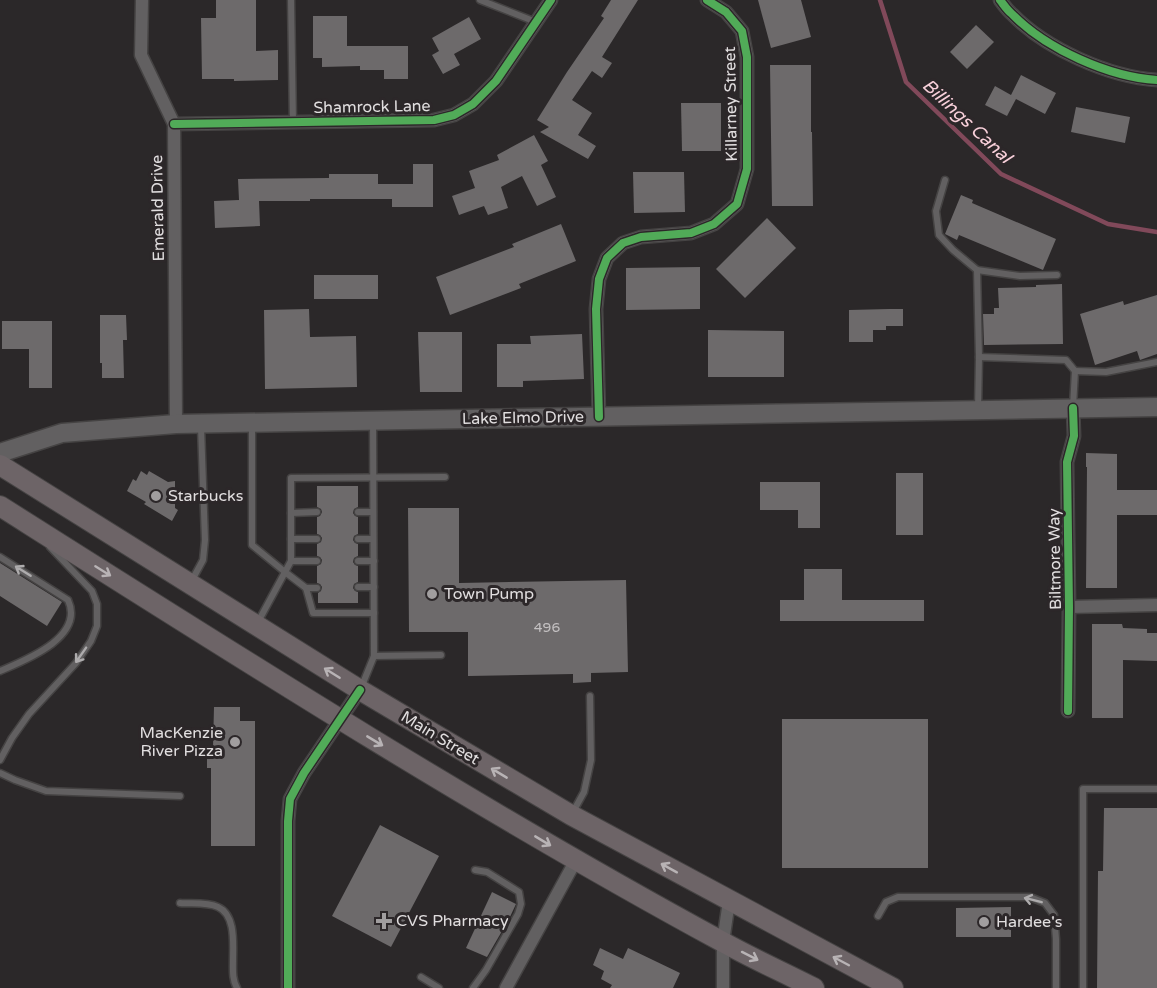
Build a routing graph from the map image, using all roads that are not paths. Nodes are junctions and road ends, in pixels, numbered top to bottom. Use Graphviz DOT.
graph roads {
  1 [pos="142,0"];
  2 [pos="291,0"];
  3 [pos="480,0"];
  4 [pos="551,0"];
  5 [pos="707,0"];
  6 [pos="1000,0"];
  7 [pos="536,22"];
  8 [pos="1157,80"];
  9 [pos="293,122"];
  10 [pos="174,124"];
  11 [pos="945,180"];
  12 [pos="977,270"];
  13 [pos="1057,275"];
  14 [pos="979,357"];
  15 [pos="1157,362"];
  16 [pos="1075,371"];
  17 [pos="1157,407"];
  18 [pos="1073,408"];
  19 [pos="978,410"];
  20 [pos="599,417"];
  21 [pos="373,421"];
  22 [pos="201,423"];
  23 [pos="252,423"];
  24 [pos="177,424"];
  25 [pos="0,453"];
  26 [pos="0,465"];
  27 [pos="445,477"];
  28 [pos="373,478"];
  29 [pos="0,506"];
  30 [pos="358,512"];
  31 [pos="374,512"];
  32 [pos="291,513"];
  33 [pos="317,513"];
  34 [pos="27,523"];
  35 [pos="291,539"];
  36 [pos="317,539"];
  37 [pos="358,539"];
  38 [pos="374,539"];
  39 [pos="0,557"];
  40 [pos="291,561"];
  41 [pos="317,561"];
  42 [pos="358,561"];
  43 [pos="374,561"];
  44 [pos="285,572"];
  45 [pos="190,584"];
  46 [pos="358,587"];
  47 [pos="374,587"];
  48 [pos="306,588"];
  49 [pos="318,588"];
  50 [pos="1157,605"];
  51 [pos="1069,608"];
  52 [pos="374,613"];
  53 [pos="256,625"];
  54 [pos="441,655"];
  55 [pos="374,656"];
  56 [pos="0,671"];
  57 [pos="360,690"];
  58 [pos="590,696"];
  59 [pos="1068,711"];
  60 [pos="340,720"];
  61 [pos="0,760"];
  62 [pos="0,773"];
  63 [pos="1157,789"];
  64 [pos="180,796"];
  65 [pos="571,815"];
  66 [pos="576,860"];
  67 [pos="475,870"];
  68 [pos="729,901"];
  69 [pos="180,903"];
  70 [pos="878,916"];
  71 [pos="723,942"];
  72 [pos="421,977"];
  73 [pos="237,988"];
  74 [pos="288,988"];
  75 [pos="439,988"];
  76 [pos="473,988"];
  77 [pos="506,988"];
  78 [pos="723,988"];
  79 [pos="814,988"];
  80 [pos="893,988"];
  81 [pos="1056,988"];
  82 [pos="1083,988"];
  1 -- 10 [label="street, Emerald Drive"];
  2 -- 9 [label="lane"];
  3 -- 7 [label="lane"];
  4 -- 7 [label="street, Shamrock Lane"];
  5 -- 20 [label="street, Killarney Street"];
  6 -- 8 [label="street"];
  7 -- 9 [label="street, Shamrock Lane"];
  9 -- 10 [label="street, Shamrock Lane"];
  10 -- 24 [label="street, Emerald Drive"];
  11 -- 12 [label="lane"];
  12 -- 13 [label="lane"];
  12 -- 14 [label="lane"];
  14 -- 16 [label="lane"];
  14 -- 19 [label="lane"];
  15 -- 16 [label="lane"];
  16 -- 18 [label="lane"];
  17 -- 18 [label="main road, Lake Elmo Drive"];
  18 -- 19 [label="main road, Lake Elmo Drive"];
  18 -- 51 [label="street, Biltmore Way"];
  19 -- 20 [label="main road, Lake Elmo Drive"];
  20 -- 21 [label="main road, Lake Elmo Drive"];
  21 -- 23 [label="main road, Lake Elmo Drive"];
  21 -- 28 [label="lane"];
  22 -- 23 [label="main road, Lake Elmo Drive"];
  22 -- 24 [label="main road, Lake Elmo Drive"];
  22 -- 45 [label="lane"];
  23 -- 44 [label="lane"];
  24 -- 25 [label="main road, Lake Elmo Drive"];
  26 -- 45 [label="main road, Main Street"];
  27 -- 28 [label="lane"];
  28 -- 31 [label="lane"];
  28 -- 32 [label="lane"];
  29 -- 34 [label="main road"];
  30 -- 31 [label="lane"];
  31 -- 38 [label="lane"];
  32 -- 33 [label="lane"];
  32 -- 35 [label="lane"];
  34 -- 60 [label="main road, one-way"];
  34 -- 61 [label="lane, one-way"];
  35 -- 36 [label="lane"];
  35 -- 40 [label="lane"];
  37 -- 38 [label="lane"];
  38 -- 43 [label="lane"];
  56 -- 39 [label="lane, one-way"];
  40 -- 41 [label="lane"];
  40 -- 44 [label="lane"];
  42 -- 43 [label="lane"];
  43 -- 47 [label="lane"];
  44 -- 48 [label="lane"];
  44 -- 53 [label="lane"];
  45 -- 53 [label="main road, Main Street"];
  46 -- 47 [label="lane"];
  47 -- 52 [label="lane"];
  48 -- 49 [label="lane"];
  48 -- 52 [label="lane"];
  50 -- 51 [label="street"];
  51 -- 59 [label="street, Biltmore Way"];
  52 -- 55 [label="lane"];
  57 -- 53 [label="main road, Main Street, one-way"];
  54 -- 55 [label="lane"];
  55 -- 57 [label="lane"];
  57 -- 60 [label="street"];
  65 -- 57 [label="main road, Main Street, one-way"];
  58 -- 65 [label="lane"];
  60 -- 66 [label="main road, one-way"];
  60 -- 74 [label="street"];
  62 -- 64 [label="lane"];
  63 -- 82 [label="lane"];
  68 -- 65 [label="main road, Main Street, one-way"];
  66 -- 71 [label="main road"];
  66 -- 77 [label="street"];
  67 -- 76 [label="lane"];
  68 -- 71 [label="street"];
  80 -- 68 [label="main road, Main Street, one-way"];
  69 -- 73 [label="lane"];
  81 -- 70 [label="lane, one-way"];
  71 -- 78 [label="street"];
  71 -- 79 [label="main road, one-way"];
  72 -- 75 [label="lane"];
}
